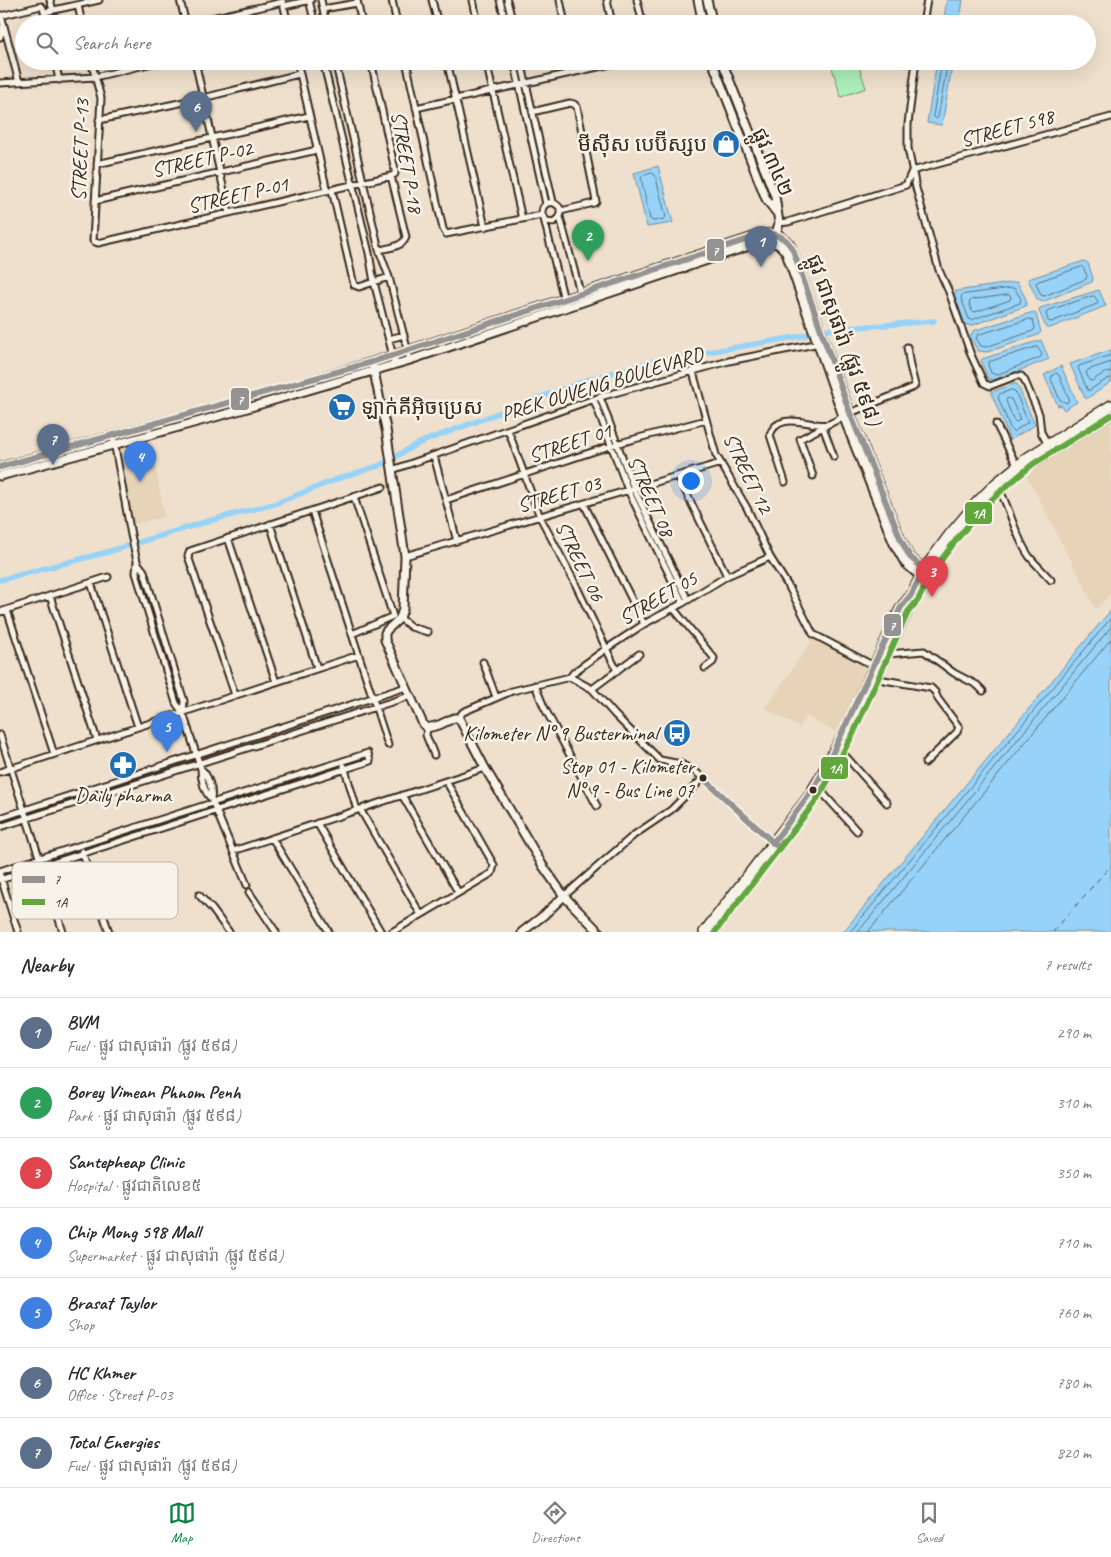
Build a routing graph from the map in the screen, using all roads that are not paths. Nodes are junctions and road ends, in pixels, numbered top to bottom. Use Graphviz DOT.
graph roads {
  1 [pos="50,0"];
  2 [pos="98,0"];
  3 [pos="180,0"];
  4 [pos="310,0"];
  5 [pos="321,0"];
  6 [pos="392,0"];
  7 [pos="432,0"];
  8 [pos="473,0"];
  9 [pos="500,0"];
  10 [pos="508,0"];
  11 [pos="560,0"];
  12 [pos="607,0"];
  13 [pos="637,0"];
  14 [pos="698,0"];
  15 [pos="707,0"];
  16 [pos="927,0"];
  17 [pos="357,1"];
  18 [pos="283,3"];
  19 [pos="78,5"];
  20 [pos="44,10"];
  21 [pos="53,10"];
  22 [pos="323,10"];
  23 [pos="45,15"];
  24 [pos="80,15"];
  25 [pos="183,15"];
  26 [pos="227,15"];
  27 [pos="312,15"];
  28 [pos="324,15"];
  29 [pos="360,15"];
  30 [pos="395,15"];
  31 [pos="436,15"];
  32 [pos="476,15"];
  33 [pos="504,15"];
  34 [pos="511,15"];
  35 [pos="563,15"];
  36 [pos="610,15"];
  37 [pos="641,15"];
  38 [pos="701,15"];
  39 [pos="711,15"];
  40 [pos="924,15"];
  41 [pos="0,16"];
  42 [pos="3,26"];
  43 [pos="0,37"];
  44 [pos="15,67"];
  45 [pos="16,70"];
  46 [pos="57,70"];
  47 [pos="93,70"];
  48 [pos="124,70"];
  49 [pos="197,70"];
  50 [pos="299,70"];
  51 [pos="326,70"];
  52 [pos="337,70"];
  53 [pos="373,70"];
  54 [pos="408,70"];
  55 [pos="448,70"];
  56 [pos="488,70"];
  57 [pos="516,70"];
  58 [pos="523,70"];
  59 [pos="580,70"];
  60 [pos="716,70"];
  61 [pos="726,70"];
  62 [pos="915,70"];
  63 [pos="575,71"];
  64 [pos="300,74"];
  65 [pos="95,77"];
  66 [pos="59,80"];
  67 [pos="19,82"];
  68 [pos="0,83"];
  69 [pos="526,83"];
  70 [pos="519,84"];
  71 [pos="493,90"];
  72 [pos="203,98"];
  73 [pos="455,99"];
  74 [pos="416,108"];
  75 [pos="532,112"];
  76 [pos="309,116"];
  77 [pos="1111,117"];
  78 [pos="100,120"];
  79 [pos="212,138"];
  80 [pos="317,150"];
  81 [pos="97,164"];
  82 [pos="220,171"];
  83 [pos="912,171"];
  84 [pos="391,176"];
  85 [pos="364,183"];
  86 [pos="353,185"];
  87 [pos="330,190"];
  88 [pos="95,201"];
  89 [pos="553,202"];
  90 [pos="546,204"];
  91 [pos="776,212"];
  92 [pos="229,213"];
  93 [pos="561,214"];
  94 [pos="543,217"];
  95 [pos="522,219"];
  96 [pos="779,223"];
  97 [pos="485,227"];
  98 [pos="777,235"];
  99 [pos="93,241"];
  100 [pos="774,242"];
  101 [pos="379,250"];
  102 [pos="389,277"];
  103 [pos="372,282"];
  104 [pos="580,295"];
  105 [pos="564,300"];
  106 [pos="582,303"];
  107 [pos="542,307"];
  108 [pos="566,308"];
  109 [pos="545,315"];
  110 [pos="815,325"];
  111 [pos="404,335"];
  112 [pos="389,339"];
  113 [pos="821,341"];
  114 [pos="907,347"];
  115 [pos="408,351"];
  116 [pos="393,355"];
  117 [pos="410,360"];
  118 [pos="372,362"];
  119 [pos="395,364"];
  120 [pos="374,370"];
  121 [pos="693,372"];
  122 [pos="283,389"];
  123 [pos="285,397"];
  124 [pos="597,398"];
  125 [pos="1111,405"];
  126 [pos="1111,414"];
  127 [pos="847,415"];
  128 [pos="706,420"];
  129 [pos="996,424"];
  130 [pos="825,426"];
  131 [pos="508,430"];
  132 [pos="113,436"];
  133 [pos="115,444"];
  134 [pos="618,444"];
  135 [pos="1048,445"];
  136 [pos="612,446"];
  137 [pos="434,456"];
  138 [pos="834,456"];
  139 [pos="721,463"];
  140 [pos="0,467"];
  141 [pos="392,468"];
  142 [pos="1016,468"];
  143 [pos="524,474"];
  144 [pos="0,476"];
  145 [pos="678,476"];
  146 [pos="813,476"];
  147 [pos="785,482"];
  148 [pos="998,482"];
  149 [pos="383,487"];
  150 [pos="631,490"];
  151 [pos="354,497"];
  152 [pos="446,500"];
  153 [pos="584,504"];
  154 [pos="312,510"];
  155 [pos="540,516"];
  156 [pos="270,524"];
  157 [pos="228,538"];
  158 [pos="457,541"];
  159 [pos="405,556"];
  160 [pos="770,557"];
  161 [pos="137,561"];
  162 [pos="922,573"];
  163 [pos="727,576"];
  164 [pos="108,577"];
  165 [pos="1051,580"];
  166 [pos="92,582"];
  167 [pos="150,590"];
  168 [pos="142,593"];
  169 [pos="911,595"];
  170 [pos="50,596"];
  171 [pos="686,601"];
  172 [pos="673,608"];
  173 [pos="7,610"];
  174 [pos="0,612"];
  175 [pos="400,618"];
  176 [pos="644,624"];
  177 [pos="161,627"];
  178 [pos="154,630"];
  179 [pos="428,632"];
  180 [pos="352,634"];
  181 [pos="606,649"];
  182 [pos="639,654"];
  183 [pos="888,654"];
  184 [pos="359,655"];
  185 [pos="482,662"];
  186 [pos="874,666"];
  187 [pos="317,668"];
  188 [pos="706,668"];
  189 [pos="617,671"];
  190 [pos="570,677"];
  191 [pos="877,677"];
  192 [pos="276,682"];
  193 [pos="535,685"];
  194 [pos="406,687"];
  195 [pos="592,689"];
  196 [pos="983,691"];
  197 [pos="234,695"];
  198 [pos="410,696"];
  199 [pos="496,697"];
  200 [pos="374,698"];
  201 [pos="377,707"];
  202 [pos="183,713"];
  203 [pos="458,718"];
  204 [pos="288,725"];
  205 [pos="138,727"];
  206 [pos="427,728"];
  207 [pos="291,734"];
  208 [pos="0,735"];
  209 [pos="97,740"];
  210 [pos="229,744"];
  211 [pos="388,745"];
  212 [pos="842,752"];
  213 [pos="232,753"];
  214 [pos="54,754"];
  215 [pos="197,755"];
  216 [pos="434,755"];
  217 [pos="342,761"];
  218 [pos="925,763"];
  219 [pos="169,764"];
  220 [pos="200,766"];
  221 [pos="830,767"];
  222 [pos="11,768"];
  223 [pos="485,768"];
  224 [pos="344,769"];
  225 [pos="0,772"];
  226 [pos="171,773"];
  227 [pos="703,778"];
  228 [pos="114,781"];
  229 [pos="446,781"];
  230 [pos="277,782"];
  231 [pos="116,790"];
  232 [pos="279,790"];
  233 [pos="821,791"];
  234 [pos="402,795"];
  235 [pos="55,800"];
  236 [pos="212,800"];
  237 [pos="887,803"];
  238 [pos="597,806"];
  239 [pos="58,809"];
  240 [pos="25,810"];
  241 [pos="216,810"];
  242 [pos="358,810"];
  243 [pos="0,818"];
  244 [pos="28,818"];
  245 [pos="317,823"];
  246 [pos="147,824"];
  247 [pos="0,827"];
  248 [pos="857,831"];
  249 [pos="149,832"];
  250 [pos="272,838"];
  251 [pos="81,845"];
  252 [pos="776,845"];
  253 [pos="233,850"];
  254 [pos="83,853"];
  255 [pos="40,858"];
  256 [pos="28,862"];
  257 [pos="41,862"];
  258 [pos="55,862"];
  259 [pos="86,862"];
  260 [pos="12,867"];
  261 [pos="0,871"];
  262 [pos="0,878"];
  263 [pos="247,885"];
  264 [pos="249,892"];
  265 [pos="458,892"];
  266 [pos="199,895"];
  267 [pos="564,896"];
  268 [pos="12,914"];
  269 [pos="421,915"];
  270 [pos="14,919"];
  271 [pos="59,919"];
  272 [pos="105,919"];
  273 [pos="18,932"];
  274 [pos="63,932"];
  275 [pos="109,932"];
  276 [pos="229,932"];
  277 [pos="276,932"];
  278 [pos="329,932"];
  279 [pos="381,932"];
  280 [pos="392,932"];
  281 [pos="522,932"];
  282 [pos="599,932"];
  283 [pos="704,932"];
  284 [pos="713,932"];
  1 -- 21 [label="street"];
  2 -- 19 [label="street"];
  3 -- 25 [label="street"];
  4 -- 18 [label="street"];
  4 -- 27 [label="street"];
  5 -- 22 [label="street"];
  6 -- 30 [label="street"];
  7 -- 31 [label="street"];
  8 -- 32 [label="street"];
  9 -- 33 [label="street"];
  10 -- 34 [label="street"];
  11 -- 35 [label="street"];
  12 -- 36 [label="street"];
  13 -- 37 [label="street"];
  14 -- 38 [label="main road"];
  15 -- 39 [label="main road"];
  16 -- 40 [label="street"];
  17 -- 22 [label="street"];
  17 -- 29 [label="street"];
  18 -- 26 [label="street"];
  19 -- 21 [label="street"];
  19 -- 24 [label="street"];
  20 -- 21 [label="street"];
  20 -- 23 [label="street"];
  20 -- 41 [label="street"];
  22 -- 28 [label="street"];
  41 -- 42 [label="street"];
  42 -- 43 [label="street"];
  42 -- 44 [label="street"];
  45 -- 67 [label="street"];
  46 -- 66 [label="street"];
  47 -- 65 [label="street, STREET P-13"];
  48 -- 65 [label="street"];
  49 -- 72 [label="street"];
  50 -- 64 [label="street"];
  51 -- 86 [label="street"];
  52 -- 85 [label="street"];
  53 -- 84 [label="street, STREET P-18"];
  54 -- 74 [label="street"];
  55 -- 73 [label="street"];
  56 -- 71 [label="street"];
  57 -- 70 [label="street"];
  58 -- 69 [label="street"];
  59 -- 63 [label="street"];
  60 -- 91 [label="main road, ផ្លូវ ៣៤២"];
  61 -- 91 [label="main road, ផ្លូវ ៣៤២"];
  62 -- 83 [label="street"];
  63 -- 69 [label="street"];
  64 -- 72 [label="street"];
  64 -- 76 [label="street"];
  65 -- 66 [label="street"];
  65 -- 78 [label="street, STREET P-13"];
  66 -- 67 [label="street"];
  67 -- 68 [label="street"];
  69 -- 70 [label="street"];
  69 -- 75 [label="street"];
  70 -- 71 [label="street"];
  70 -- 90 [label="street"];
  71 -- 73 [label="street"];
  71 -- 95 [label="street"];
  72 -- 78 [label="street"];
  72 -- 79 [label="street"];
  73 -- 74 [label="street"];
  73 -- 97 [label="street"];
  74 -- 97 [label="street"];
  75 -- 89 [label="street"];
  75 -- 93 [label="street"];
  76 -- 79 [label="street"];
  76 -- 80 [label="street"];
  77 -- 83 [label="street, STREET 598"];
  78 -- 81 [label="street, STREET P-13"];
  79 -- 81 [label="street"];
  79 -- 82 [label="street"];
  80 -- 82 [label="street, STREET P-02"];
  80 -- 87 [label="street"];
  81 -- 88 [label="street, STREET P-13"];
  82 -- 88 [label="street, STREET P-02"];
  82 -- 92 [label="street"];
  83 -- 96 [label="street"];
  83 -- 135 [label="street"];
  84 -- 85 [label="street, STREET P-01"];
  84 -- 101 [label="street, STREET P-18"];
  85 -- 86 [label="street, STREET P-01"];
  85 -- 101 [label="street"];
  86 -- 87 [label="street, STREET P-01"];
  86 -- 103 [label="street"];
  87 -- 92 [label="street, STREET P-01"];
  87 -- 103 [label="street"];
  88 -- 99 [label="street, STREET P-13"];
  89 -- 90 [label="street"];
  89 -- 93 [label="street"];
  90 -- 94 [label="street"];
  91 -- 96 [label="main road"];
  92 -- 99 [label="street, STREET P-01"];
  93 -- 94 [label="street"];
  93 -- 104 [label="street"];
  94 -- 95 [label="street"];
  94 -- 105 [label="street"];
  95 -- 97 [label="street"];
  96 -- 98 [label="main road"];
  98 -- 100 [label="main road"];
  98 -- 104 [label="main road"];
  98 -- 110 [label="main road, ផ្លូវ ជាសុផារ៉ា (ផ្លូវ ៥៩៨)"];
  100 -- 106 [label="main road"];
  100 -- 110 [label="main road, ផ្លូវ ជាសុផារ៉ា (ផ្លូវ ៥៩៨)"];
  101 -- 102 [label="street"];
  102 -- 103 [label="street"];
  102 -- 111 [label="street"];
  103 -- 112 [label="street"];
  104 -- 105 [label="main road"];
  104 -- 106 [label="street"];
  105 -- 107 [label="main road"];
  105 -- 108 [label="street"];
  106 -- 108 [label="main road"];
  107 -- 109 [label="main road"];
  107 -- 115 [label="main road"];
  108 -- 109 [label="main road"];
  109 -- 117 [label="main road"];
  110 -- 113 [label="main road, ផ្លូវ ជាសុផារ៉ា (ផ្លូវ ៥៩៨)"];
  111 -- 112 [label="street"];
  111 -- 115 [label="street"];
  112 -- 116 [label="street"];
  113 -- 121 [label="street, PREK OUVENG BOULEVARD"];
  113 -- 127 [label="main road, ផ្លូវ ជាសុផារ៉ា (ផ្លូវ ៥៩៨)"];
  114 -- 127 [label="street"];
  115 -- 116 [label="main road"];
  115 -- 117 [label="street"];
  116 -- 118 [label="main road"];
  116 -- 119 [label="street"];
  117 -- 119 [label="main road"];
  118 -- 120 [label="main road"];
  118 -- 122 [label="main road"];
  119 -- 120 [label="main road"];
  120 -- 123 [label="main road"];
  120 -- 141 [label="main road"];
  121 -- 124 [label="street, PREK OUVENG BOULEVARD"];
  121 -- 128 [label="street, STREET 12"];
  122 -- 123 [label="main road"];
  122 -- 132 [label="main road"];
  123 -- 133 [label="main road"];
  124 -- 131 [label="street, PREK OUVENG BOULEVARD"];
  124 -- 134 [label="street"];
  124 -- 136 [label="street, STREET 08"];
  125 -- 135 [label="highway"];
  126 -- 142 [label="highway"];
  127 -- 130 [label="street"];
  127 -- 162 [label="main road, ផ្លូវ ជាសុផារ៉ា (ផ្លូវ ៥៩៨)"];
  128 -- 134 [label="street, STREET 01"];
  128 -- 139 [label="street, STREET 12"];
  129 -- 142 [label="street"];
  130 -- 138 [label="street"];
  130 -- 146 [label="street"];
  130 -- 147 [label="street"];
  131 -- 137 [label="street, PREK OUVENG BOULEVARD"];
  131 -- 143 [label="street, STREET 06"];
  132 -- 133 [label="street"];
  132 -- 140 [label="main road"];
  133 -- 144 [label="main road"];
  133 -- 161 [label="street"];
  134 -- 136 [label="street, STREET 01"];
  134 -- 150 [label="street"];
  135 -- 142 [label="highway"];
  136 -- 143 [label="street, STREET 01"];
  136 -- 150 [label="street, STREET 08"];
  137 -- 141 [label="street, PREK OUVENG BOULEVARD"];
  137 -- 152 [label="street"];
  139 -- 145 [label="street, STREET 03"];
  139 -- 160 [label="street, STREET 12"];
  141 -- 159 [label="main road"];
  142 -- 148 [label="highway"];
  143 -- 152 [label="street, STREET 01"];
  143 -- 155 [label="street, STREET 06"];
  145 -- 150 [label="street, STREET 03"];
  145 -- 163 [label="street"];
  148 -- 162 [label="highway"];
  148 -- 165 [label="street"];
  149 -- 151 [label="street"];
  150 -- 153 [label="street, STREET 03"];
  150 -- 171 [label="street"];
  151 -- 154 [label="street"];
  151 -- 180 [label="street"];
  152 -- 158 [label="street"];
  153 -- 155 [label="street, STREET 03"];
  153 -- 176 [label="street"];
  154 -- 156 [label="street"];
  154 -- 180 [label="street"];
  155 -- 158 [label="street, STREET 03"];
  155 -- 181 [label="street, STREET 06"];
  156 -- 157 [label="street"];
  156 -- 187 [label="street"];
  157 -- 192 [label="street"];
  157 -- 197 [label="street"];
  158 -- 159 [label="street, STREET 03"];
  159 -- 175 [label="main road"];
  160 -- 163 [label="street, STREET 05"];
  160 -- 186 [label="street, STREET 12"];
  161 -- 167 [label="street"];
  161 -- 168 [label="street"];
  162 -- 169 [label="highway"];
  163 -- 171 [label="street, STREET 05"];
  164 -- 166 [label="street"];
  166 -- 170 [label="street"];
  166 -- 205 [label="street"];
  167 -- 168 [label="street"];
  167 -- 177 [label="street"];
  168 -- 178 [label="street"];
  169 -- 183 [label="highway"];
  169 -- 186 [label="highway"];
  170 -- 173 [label="street"];
  170 -- 209 [label="street"];
  171 -- 172 [label="street, STREET 05"];
  172 -- 176 [label="street, STREET 05"];
  172 -- 188 [label="street"];
  173 -- 174 [label="street"];
  173 -- 214 [label="street"];
  175 -- 179 [label="street"];
  175 -- 194 [label="main road"];
  176 -- 181 [label="street, STREET 05"];
  177 -- 178 [label="street"];
  177 -- 202 [label="street"];
  178 -- 202 [label="street"];
  180 -- 184 [label="street"];
  181 -- 189 [label="street, STREET 06"];
  181 -- 190 [label="street, STREET 05"];
  182 -- 189 [label="street"];
  183 -- 191 [label="highway"];
  183 -- 196 [label="street"];
  184 -- 187 [label="street"];
  184 -- 200 [label="street"];
  185 -- 199 [label="street"];
  186 -- 221 [label="highway"];
  187 -- 192 [label="street"];
  189 -- 195 [label="street"];
  190 -- 193 [label="street"];
  190 -- 195 [label="street"];
  191 -- 212 [label="highway"];
  191 -- 218 [label="street"];
  192 -- 197 [label="street"];
  193 -- 199 [label="street"];
  193 -- 238 [label="street"];
  194 -- 198 [label="main road"];
  194 -- 200 [label="street"];
  195 -- 227 [label="street"];
  197 -- 202 [label="street"];
  198 -- 201 [label="street"];
  198 -- 206 [label="main road"];
  199 -- 203 [label="street"];
  200 -- 201 [label="street"];
  200 -- 204 [label="street"];
  201 -- 207 [label="street"];
  201 -- 211 [label="street"];
  202 -- 205 [label="street"];
  202 -- 215 [label="street"];
  203 -- 206 [label="main road"];
  203 -- 223 [label="main road"];
  204 -- 207 [label="street"];
  204 -- 210 [label="street"];
  205 -- 209 [label="street"];
  206 -- 216 [label="street"];
  207 -- 213 [label="street"];
  208 -- 222 [label="street"];
  209 -- 214 [label="street"];
  210 -- 213 [label="street"];
  210 -- 215 [label="street"];
  212 -- 221 [label="highway"];
  212 -- 237 [label="street"];
  213 -- 220 [label="street"];
  214 -- 222 [label="street"];
  215 -- 219 [label="street"];
  215 -- 220 [label="street"];
  217 -- 224 [label="street"];
  217 -- 224 [label="street"];
  217 -- 230 [label="street"];
  219 -- 226 [label="street"];
  219 -- 228 [label="street"];
  220 -- 226 [label="street"];
  220 -- 236 [label="street"];
  221 -- 233 [label="highway"];
  221 -- 252 [label="highway"];
  222 -- 225 [label="street"];
  222 -- 240 [label="street"];
  223 -- 229 [label="street"];
  223 -- 267 [label="main road"];
  224 -- 232 [label="street"];
  224 -- 242 [label="street"];
  226 -- 231 [label="street"];
  227 -- 252 [label="street"];
  227 -- 267 [label="street"];
  228 -- 231 [label="street"];
  228 -- 235 [label="street"];
  229 -- 234 [label="street"];
  229 -- 265 [label="street"];
  230 -- 232 [label="street"];
  230 -- 236 [label="street"];
  231 -- 239 [label="street"];
  232 -- 241 [label="street"];
  233 -- 248 [label="street"];
  233 -- 252 [label="highway"];
  234 -- 242 [label="street"];
  234 -- 265 [label="street"];
  235 -- 239 [label="street"];
  235 -- 240 [label="street"];
  236 -- 241 [label="street"];
  236 -- 246 [label="street"];
  239 -- 244 [label="street"];
  240 -- 243 [label="street"];
  240 -- 244 [label="street"];
  241 -- 249 [label="street"];
  241 -- 253 [label="street"];
  242 -- 245 [label="street"];
  242 -- 269 [label="street"];
  244 -- 247 [label="street"];
  244 -- 255 [label="street"];
  245 -- 250 [label="street"];
  245 -- 279 [label="street"];
  246 -- 249 [label="street"];
  246 -- 251 [label="street"];
  249 -- 254 [label="street"];
  250 -- 253 [label="street"];
  250 -- 278 [label="street"];
  251 -- 254 [label="street"];
  251 -- 255 [label="street"];
  252 -- 283 [label="highway"];
  252 -- 284 [label="highway"];
  253 -- 263 [label="street"];
  254 -- 258 [label="street"];
  254 -- 259 [label="street"];
  255 -- 256 [label="street"];
  255 -- 257 [label="street"];
  260 -- 261 [label="street"];
  262 -- 268 [label="street"];
  264 -- 277 [label="street"];
  265 -- 269 [label="street"];
  266 -- 276 [label="street"];
  267 -- 281 [label="main road"];
  267 -- 282 [label="main road"];
  269 -- 280 [label="street"];
  270 -- 273 [label="street"];
  271 -- 274 [label="street"];
  272 -- 275 [label="street"];
}
